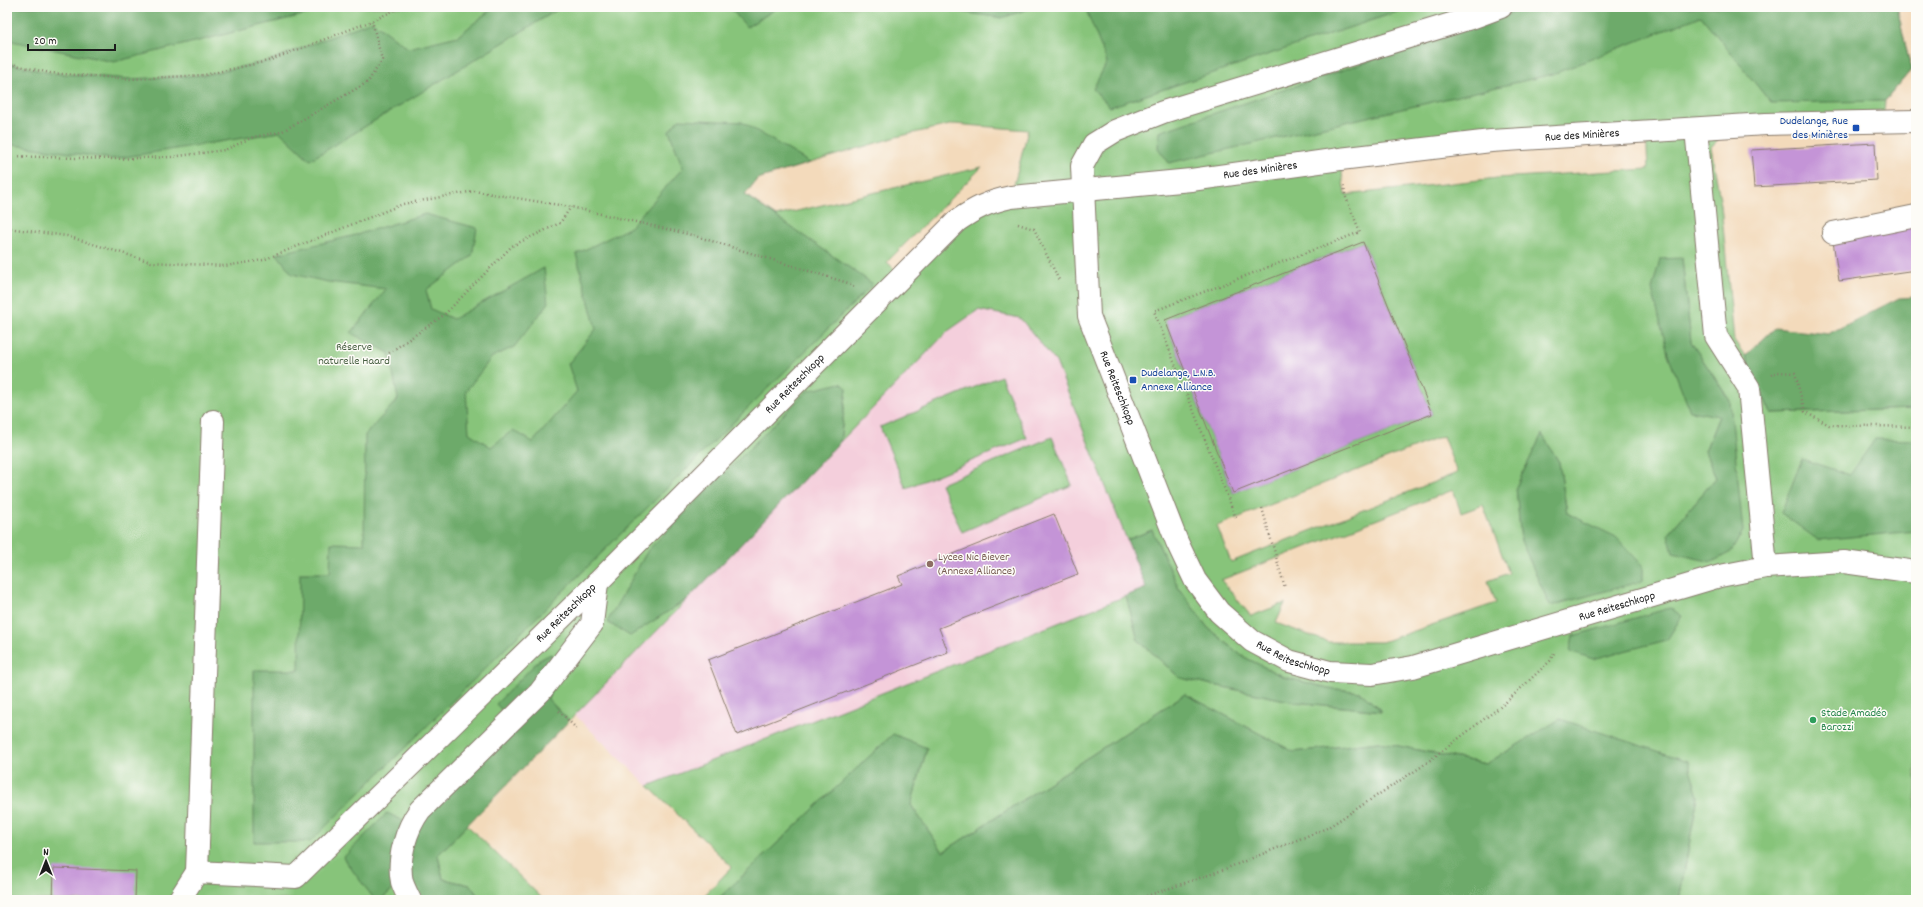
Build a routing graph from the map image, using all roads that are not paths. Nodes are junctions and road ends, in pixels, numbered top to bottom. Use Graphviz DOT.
graph roads {
  1 [pos="1501,7"];
  2 [pos="1916,121"];
  3 [pos="1696,129"];
  4 [pos="1083,191"];
  5 [pos="1916,216"];
  6 [pos="1832,233"];
  7 [pos="213,421"];
  8 [pos="1766,566"];
  9 [pos="1916,572"];
  10 [pos="597,583"];
  11 [pos="198,872"];
  12 [pos="179,900"];
  13 [pos="410,900"];
  1 -- 4 [label="street"];
  2 -- 3 [label="street, Rue des Minières"];
  3 -- 4 [label="street, Rue des Minières"];
  3 -- 8 [label="street"];
  4 -- 8 [label="street, Rue Reiteschkopp"];
  4 -- 10 [label="street, Rue Reiteschkopp"];
  5 -- 6 [label="street"];
  7 -- 11 [label="street"];
  8 -- 9 [label="street, Rue Reiteschkopp"];
  10 -- 11 [label="street, Rue Reiteschkopp"];
  10 -- 13 [label="street"];
  11 -- 12 [label="street"];
}
